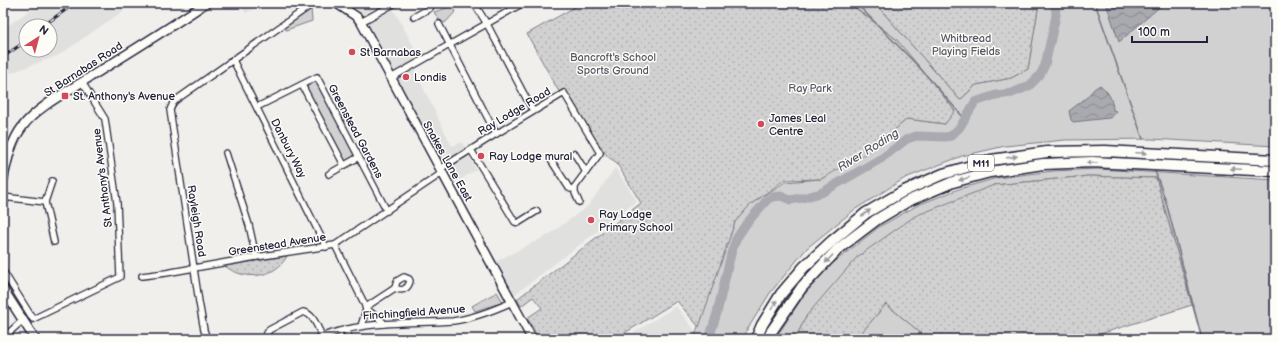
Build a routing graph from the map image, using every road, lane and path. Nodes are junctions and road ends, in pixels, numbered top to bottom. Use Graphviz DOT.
graph roads {
  1 [pos="206,3"];
  2 [pos="314,3"];
  3 [pos="336,3"];
  4 [pos="395,3"];
  5 [pos="474,3"];
  6 [pos="523,3"];
  7 [pos="430,7"];
  8 [pos="414,17"];
  9 [pos="361,22"];
  10 [pos="439,24"];
  11 [pos="487,24"];
  12 [pos="449,46"];
  13 [pos="233,60"];
  14 [pos="391,78"];
  15 [pos="82,82"];
  16 [pos="302,85"];
  17 [pos="257,107"];
  18 [pos="533,111"];
  19 [pos="496,134"];
  20 [pos="3,143"];
  21 [pos="11,149"];
  22 [pos="471,150"];
  23 [pos="226,153"];
  24 [pos="574,153"];
  25 [pos="359,157"];
  26 [pos="551,160"];
  27 [pos="1275,160"];
  28 [pos="344,165"];
  29 [pos="441,171"];
  30 [pos="1275,171"];
  31 [pos="586,172"];
  32 [pos="329,174"];
  33 [pos="3,180"];
  34 [pos="52,181"];
  35 [pos="574,187"];
  36 [pos="4,197"];
  37 [pos="45,202"];
  38 [pos="580,202"];
  39 [pos="3,209"];
  40 [pos="387,211"];
  41 [pos="538,211"];
  42 [pos="54,242"];
  43 [pos="335,245"];
  44 [pos="326,246"];
  45 [pos="256,257"];
  46 [pos="194,268"];
  47 [pos="3,271"];
  48 [pos="142,276"];
  49 [pos="395,288"];
  50 [pos="3,289"];
  51 [pos="512,302"];
  52 [pos="366,309"];
  53 [pos="33,319"];
  54 [pos="24,322"];
  55 [pos="383,324"];
  56 [pos="361,326"];
  57 [pos="346,329"];
  58 [pos="322,336"];
  59 [pos="3,338"];
  60 [pos="35,339"];
  61 [pos="207,339"];
  62 [pos="265,339"];
  63 [pos="316,339"];
  64 [pos="348,339"];
  65 [pos="532,339"];
  66 [pos="756,339"];
  67 [pos="768,339"];
  1 -- 15 [label="street, St Barnabas Road"];
  2 -- 13 [label="street"];
  3 -- 9 [label="street, Snakes Lane East"];
  4 -- 9 [label="street"];
  5 -- 11 [label="street"];
  6 -- 11 [label="street"];
  7 -- 8 [label="street"];
  9 -- 14 [label="street, Snakes Lane East"];
  10 -- 12 [label="street"];
  11 -- 12 [label="street"];
  11 -- 18 [label="street"];
  12 -- 14 [label="street"];
  12 -- 19 [label="street"];
  13 -- 17 [label="street, Danbury Way"];
  13 -- 46 [label="street, Rayleigh Road"];
  14 -- 29 [label="street, Snakes Lane East"];
  15 -- 21 [label="street, St Barnabas Road"];
  15 -- 53 [label="street, St Anthony's Avenue"];
  16 -- 17 [label="street, Greenstead Gardens"];
  16 -- 25 [label="street, Greenstead Gardens"];
  16 -- 28 [label="street"];
  17 -- 44 [label="street, Danbury Way"];
  18 -- 19 [label="street, Ray Lodge Road"];
  18 -- 31 [label="street, Ray Lodge Road"];
  19 -- 22 [label="street, Ray Lodge Road"];
  20 -- 21 [label="street"];
  21 -- 33 [label="street, St Barnabas Road"];
  22 -- 29 [label="street, Ray Lodge Road"];
  22 -- 41 [label="street"];
  23 -- 45 [label="street"];
  24 -- 31 [label="street"];
  25 -- 28 [label="street"];
  25 -- 40 [label="street, Greenstead Gardens"];
  26 -- 35 [label="street"];
  66 -- 27 [label="highway, M11, one-way"];
  28 -- 32 [label="street"];
  29 -- 40 [label="street, Greenstead Avenue"];
  29 -- 51 [label="street, Snakes Lane East"];
  30 -- 67 [label="highway, M11, one-way"];
  31 -- 35 [label="street, Ray Lodge Road"];
  34 -- 37 [label="street"];
  35 -- 38 [label="street"];
  36 -- 37 [label="street"];
  36 -- 39 [label="street"];
  37 -- 42 [label="street"];
  40 -- 43 [label="street, Greenstead Avenue"];
  43 -- 44 [label="street, Greenstead Avenue"];
  43 -- 52 [label="street"];
  44 -- 45 [label="street, Greenstead Avenue"];
  45 -- 46 [label="street, Greenstead Avenue"];
  46 -- 48 [label="street, Greenstead Avenue"];
  46 -- 61 [label="street, Rayleigh Road"];
  47 -- 53 [label="street"];
  49 -- 52 [label="street"];
  50 -- 54 [label="street"];
  51 -- 55 [label="street, Finchingfield Avenue"];
  51 -- 65 [label="street, Snakes Lane East"];
  52 -- 55 [label="street"];
  52 -- 56 [label="street"];
  53 -- 54 [label="street, St Anthony's Avenue"];
  54 -- 59 [label="street, St Anthony's Avenue"];
  54 -- 60 [label="street"];
  55 -- 56 [label="street, Finchingfield Avenue"];
  56 -- 57 [label="street, Finchingfield Avenue"];
  57 -- 58 [label="street, Finchingfield Avenue"];
  57 -- 64 [label="street"];
  58 -- 62 [label="street"];
  58 -- 63 [label="street, Finchingfield Avenue"];
}
